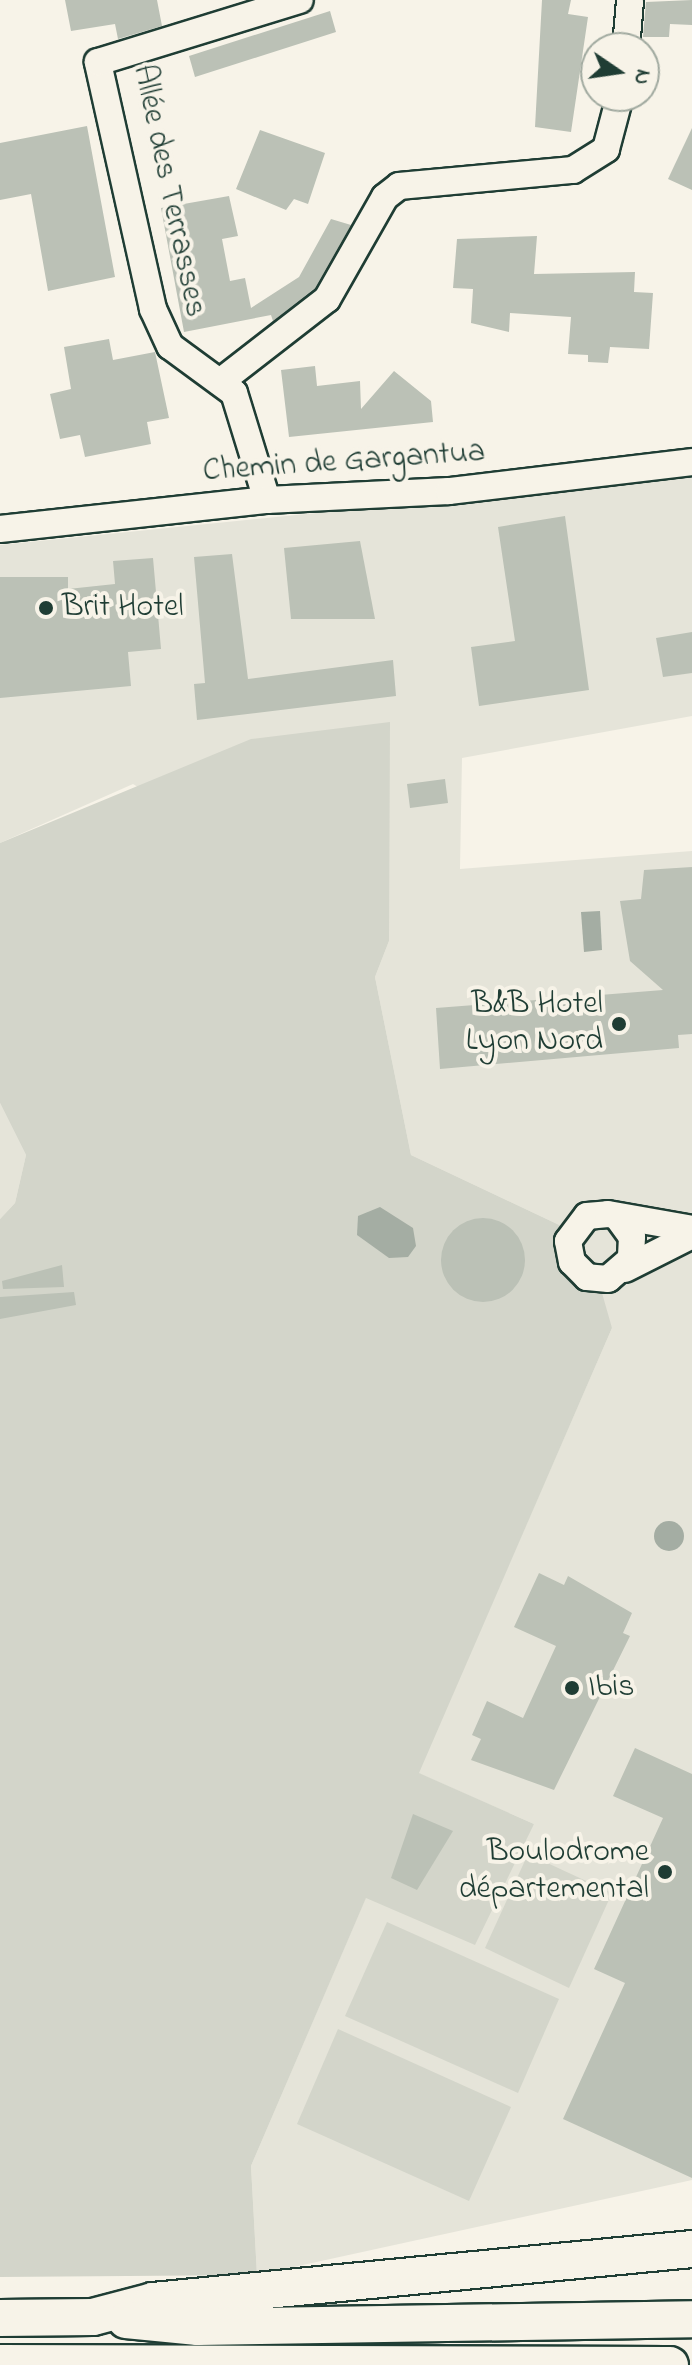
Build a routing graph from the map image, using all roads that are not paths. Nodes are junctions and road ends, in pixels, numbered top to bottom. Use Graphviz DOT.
graph roads {
  1 [pos="300,0"];
  2 [pos="630,0"];
  3 [pos="627,32"];
  4 [pos="616,112"];
  5 [pos="220,382"];
  6 [pos="692,462"];
  7 [pos="267,500"];
  8 [pos="0,529"];
  9 [pos="619,1219"];
  10 [pos="692,1232"];
  11 [pos="625,1269"];
  12 [pos="692,2249"];
  13 [pos="93,2317"];
  14 [pos="0,2318"];
  15 [pos="692,2319"];
  16 [pos="0,2363"];
  17 [pos="670,2365"];
  1 -- 5 [label="street, Allée des Terrasses"];
  2 -- 3 [label="street"];
  4 -- 5 [label="street"];
  5 -- 7 [label="street, Allée des Terrasses"];
  6 -- 7 [label="street, Chemin de Gargantua"];
  7 -- 8 [label="street, Chemin de Gargantua"];
  9 -- 10 [label="street"];
  9 -- 11 [label="street"];
  9 -- 11 [label="street"];
  10 -- 11 [label="street"];
  12 -- 13 [label="highway"];
  13 -- 14 [label="highway"];
  13 -- 15 [label="highway"];
  16 -- 17 [label="highway"];
}
